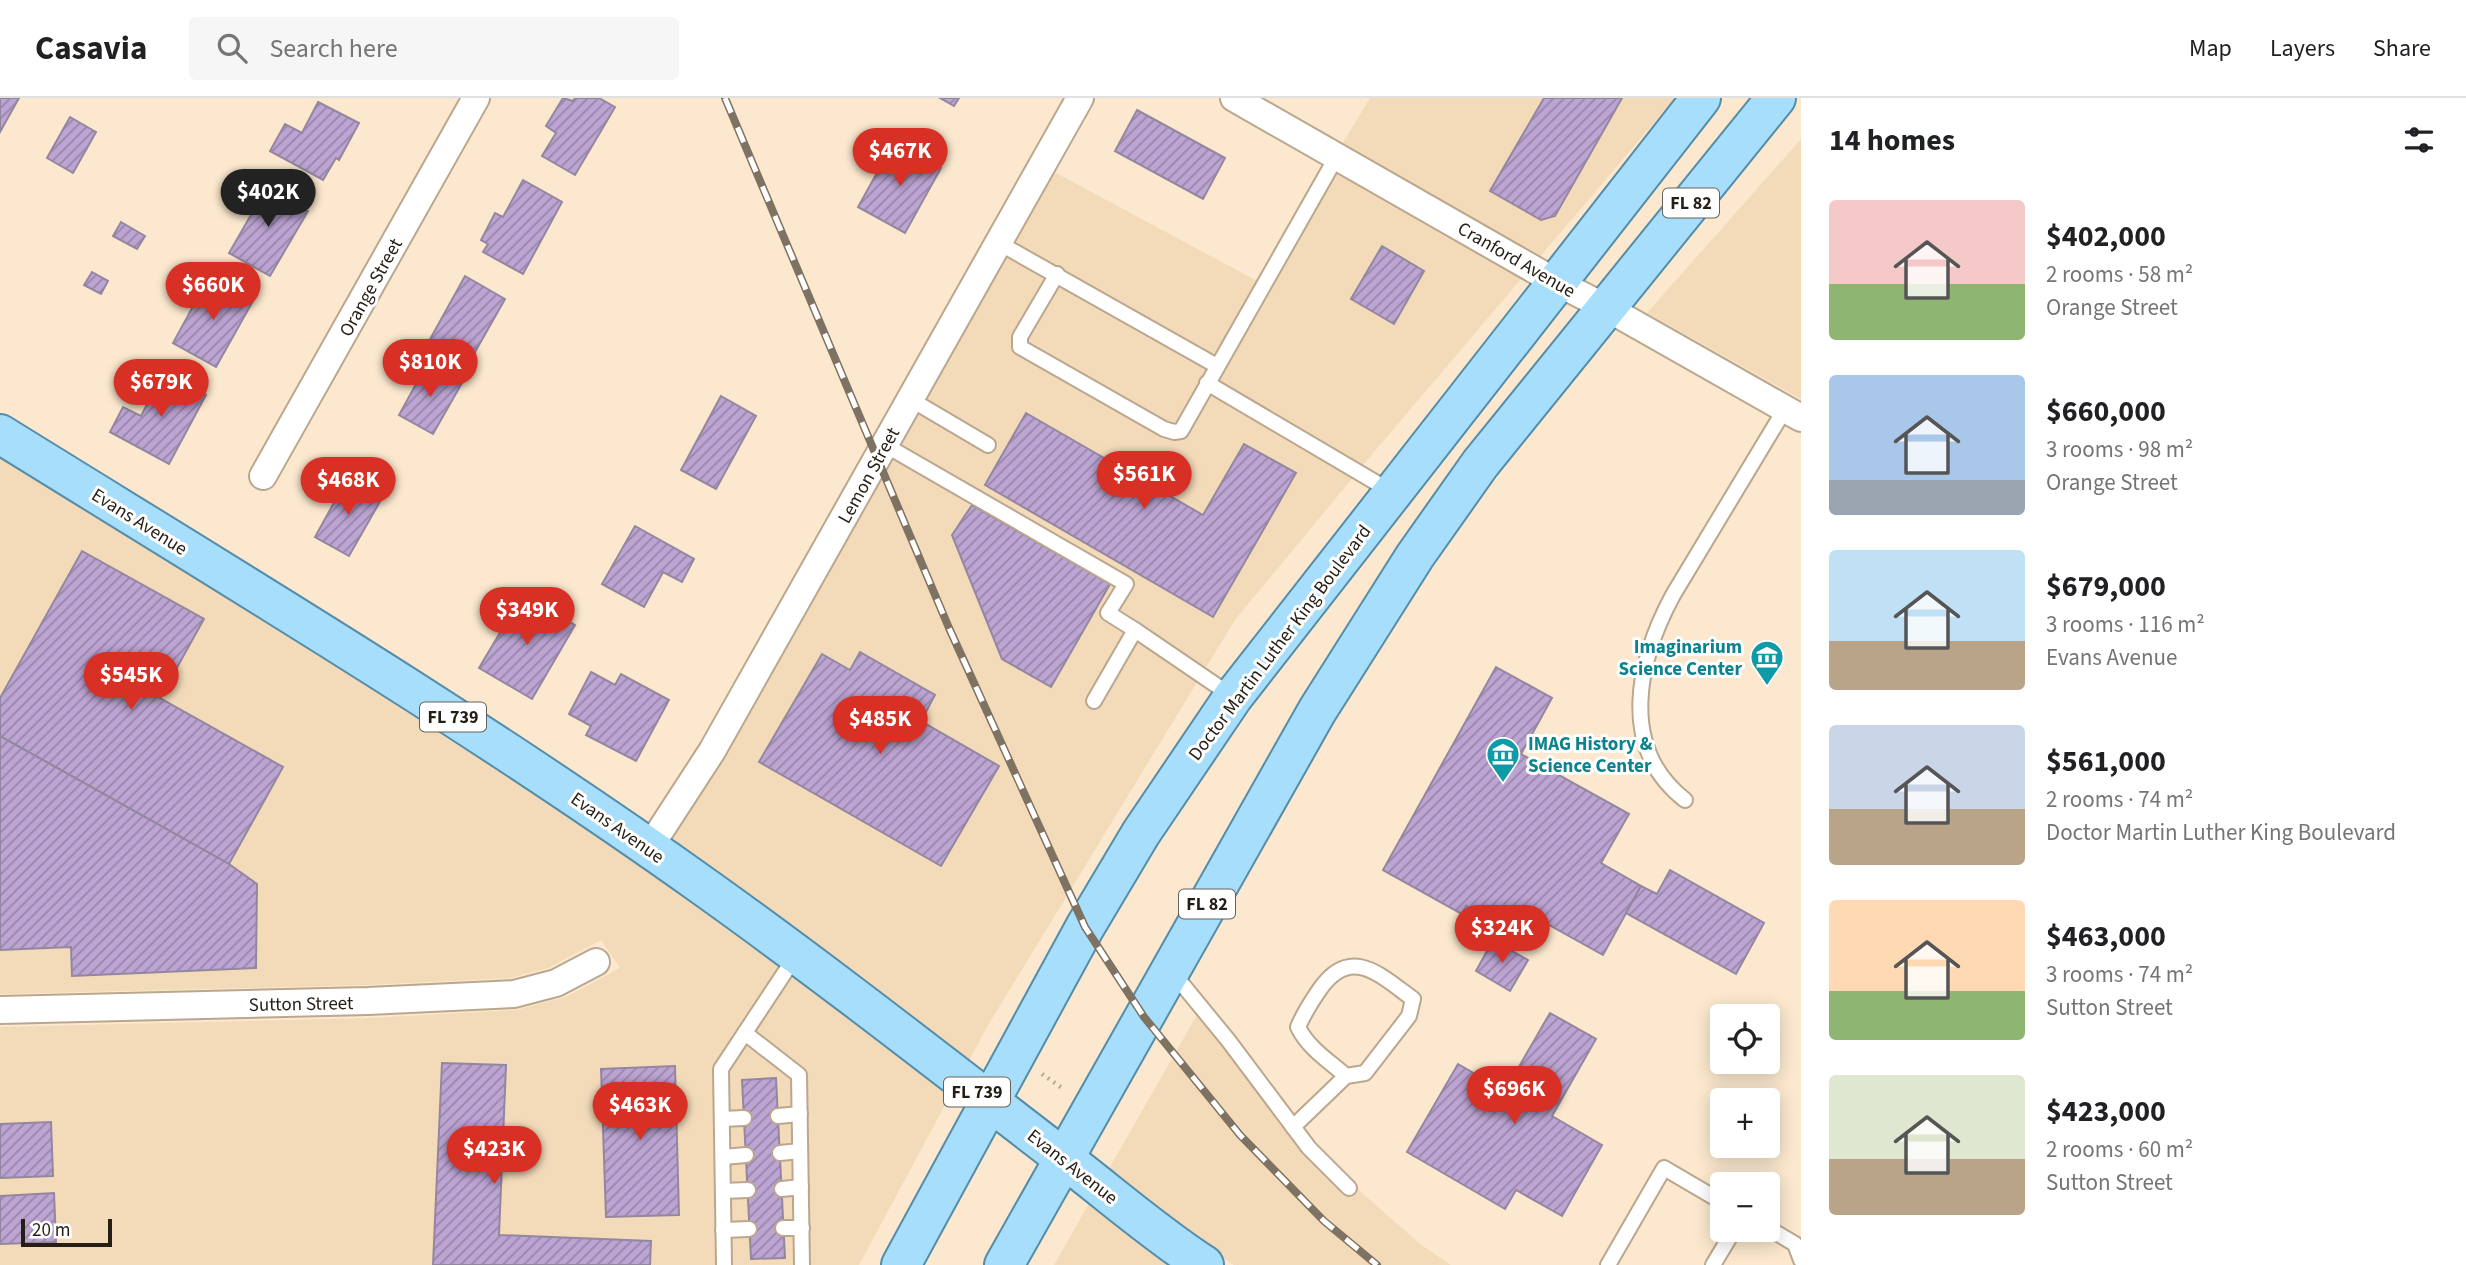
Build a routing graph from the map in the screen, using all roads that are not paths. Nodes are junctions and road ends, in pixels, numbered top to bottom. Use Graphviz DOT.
graph roads {
  1 [pos="476,98"];
  2 [pos="1080,98"];
  3 [pos="1234,98"];
  4 [pos="1701,98"];
  5 [pos="1776,98"];
  6 [pos="1337,156"];
  7 [pos="999,243"];
  8 [pos="1057,274"];
  9 [pos="1556,282"];
  10 [pos="1607,307"];
  11 [pos="1217,366"];
  12 [pos="1207,383"];
  13 [pos="910,399"];
  14 [pos="1793,413"];
  15 [pos="0,434"];
  16 [pos="885,445"];
  17 [pos="988,445"];
  18 [pos="263,476"];
  19 [pos="1392,492"];
  20 [pos="1135,629"];
  21 [pos="1233,697"];
  22 [pos="1094,701"];
  23 [pos="1685,800"];
  24 [pos="649,848"];
  25 [pos="796,955"];
  26 [pos="596,962"];
  27 [pos="1170,969"];
  28 [pos="0,1010"];
  29 [pos="745,1033"];
  30 [pos="1346,1076"];
  31 [pos="990,1101"];
  32 [pos="800,1114"];
  33 [pos="778,1116"];
  34 [pos="744,1118"];
  35 [pos="722,1119"];
  36 [pos="1293,1127"];
  37 [pos="800,1151"];
  38 [pos="780,1153"];
  39 [pos="746,1155"];
  40 [pos="723,1157"];
  41 [pos="1064,1158"];
  42 [pos="801,1187"];
  43 [pos="1349,1188"];
  44 [pos="782,1189"];
  45 [pos="748,1190"];
  46 [pos="723,1191"];
  47 [pos="1710,1195"];
  48 [pos="802,1227"];
  49 [pos="783,1228"];
  50 [pos="749,1229"];
  51 [pos="723,1230"];
  52 [pos="1780,1235"];
  53 [pos="1727,1242"];
  54 [pos="1801,1260"];
  55 [pos="724,1265"];
  56 [pos="802,1265"];
  57 [pos="901,1265"];
  58 [pos="1004,1265"];
  59 [pos="1205,1265"];
  60 [pos="1608,1265"];
  61 [pos="1713,1265"];
  1 -- 18 [label="street, Orange Street"];
  2 -- 7 [label="street, Lemon Street"];
  3 -- 6 [label="street, Cranford Avenue"];
  4 -- 9 [label="main road, Doctor Martin Luther King Boulevard / FL 82"];
  5 -- 10 [label="main road, FL 82"];
  6 -- 9 [label="street, Cranford Avenue"];
  6 -- 11 [label="lane"];
  7 -- 8 [label="lane"];
  7 -- 13 [label="street, Lemon Street"];
  8 -- 11 [label="lane"];
  8 -- 12 [label="lane"];
  9 -- 10 [label="street, Cranford Avenue"];
  9 -- 19 [label="main road, Doctor Martin Luther King Boulevard / FL 82"];
  10 -- 14 [label="street, Cranford Avenue"];
  10 -- 27 [label="main road, FL 82"];
  11 -- 12 [label="lane"];
  12 -- 19 [label="lane"];
  13 -- 16 [label="street, Lemon Street"];
  13 -- 17 [label="lane"];
  14 -- 23 [label="lane"];
  15 -- 24 [label="main road, Evans Avenue / FL 739"];
  16 -- 20 [label="lane"];
  16 -- 24 [label="street, Lemon Street"];
  19 -- 21 [label="main road, Doctor Martin Luther King Boulevard / FL 82"];
  20 -- 21 [label="lane"];
  20 -- 22 [label="lane"];
  21 -- 31 [label="main road, Doctor Martin Luther King Boulevard / FL 82"];
  24 -- 25 [label="main road, Evans Avenue / FL 739"];
  25 -- 29 [label="lane"];
  25 -- 31 [label="main road, Evans Avenue / FL 739"];
  26 -- 28 [label="street, Sutton Street"];
  27 -- 36 [label="lane"];
  27 -- 41 [label="main road, FL 82"];
  29 -- 32 [label="lane"];
  29 -- 35 [label="lane"];
  30 -- 30 [label="lane"];
  30 -- 36 [label="lane"];
  31 -- 41 [label="main road, Evans Avenue / FL 739"];
  31 -- 57 [label="main road, Doctor Martin Luther King Boulevard / FL 82"];
  32 -- 33 [label="lane"];
  32 -- 37 [label="lane"];
  34 -- 35 [label="lane"];
  35 -- 40 [label="lane"];
  36 -- 43 [label="lane"];
  37 -- 38 [label="lane"];
  37 -- 42 [label="lane"];
  39 -- 40 [label="lane"];
  40 -- 46 [label="lane"];
  41 -- 58 [label="main road, FL 82"];
  41 -- 59 [label="main road, Evans Avenue / FL 739"];
  42 -- 44 [label="lane"];
  42 -- 48 [label="lane"];
  45 -- 46 [label="lane"];
  46 -- 51 [label="lane"];
  47 -- 60 [label="lane"];
  48 -- 49 [label="lane"];
  48 -- 56 [label="lane"];
  50 -- 51 [label="lane"];
  51 -- 55 [label="lane"];
  52 -- 54 [label="lane"];
  53 -- 61 [label="lane"];
}
